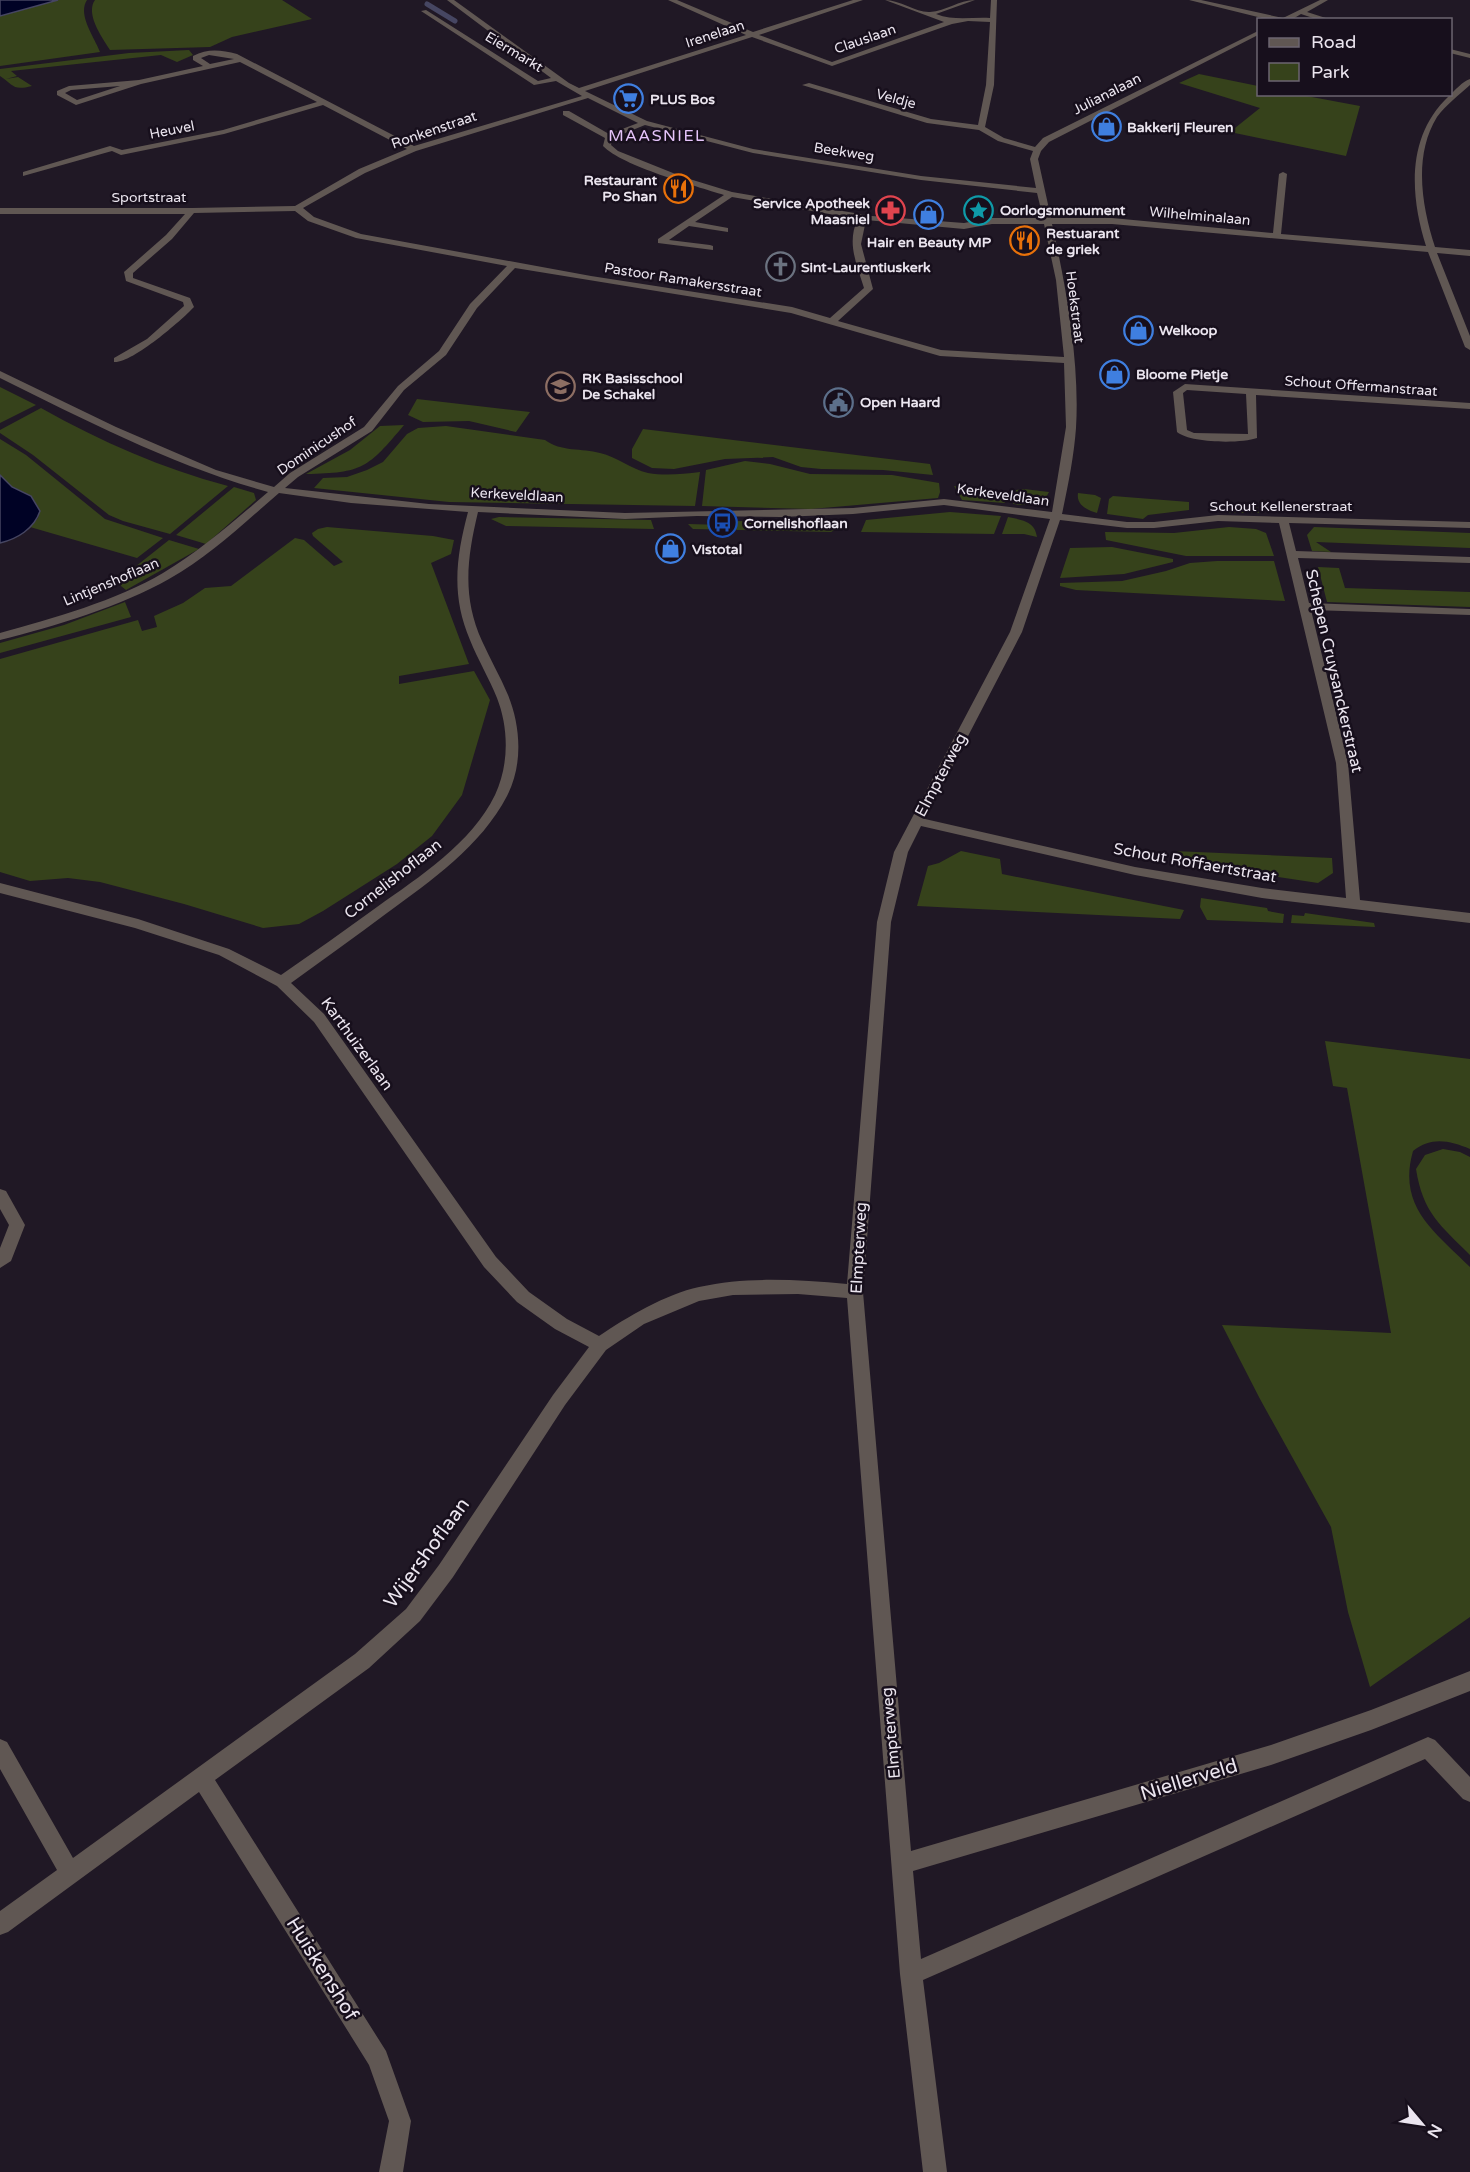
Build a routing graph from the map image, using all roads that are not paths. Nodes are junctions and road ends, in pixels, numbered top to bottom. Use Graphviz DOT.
graph roads {
  1 [pos="450,0"];
  2 [pos="671,0"];
  3 [pos="860,0"];
  4 [pos="888,0"];
  5 [pos="972,0"];
  6 [pos="994,0"];
  7 [pos="1192,0"];
  8 [pos="1325,0"];
  9 [pos="423,11"];
  10 [pos="1300,12"];
  11 [pos="930,14"];
  12 [pos="1274,18"];
  13 [pos="1287,18"];
  14 [pos="1322,18"];
  15 [pos="993,20"];
  16 [pos="951,22"];
  17 [pos="488,28"];
  18 [pos="479,30"];
  19 [pos="470,32"];
  20 [pos="461,34"];
  21 [pos="1257,34"];
  22 [pos="753,35"];
  23 [pos="1452,52"];
  24 [pos="1470,56"];
  25 [pos="240,60"];
  26 [pos="209,67"];
  27 [pos="556,79"];
  28 [pos="1470,81"];
  29 [pos="139,82"];
  30 [pos="806,86"];
  31 [pos="578,92"];
  32 [pos="588,96"];
  33 [pos="323,103"];
  34 [pos="566,113"];
  35 [pos="644,123"];
  36 [pos="981,128"];
  37 [pos="609,137"];
  38 [pos="413,149"];
  39 [pos="1036,150"];
  40 [pos="26,174"];
  41 [pos="1283,174"];
  42 [pos="1041,191"];
  43 [pos="731,194"];
  44 [pos="297,208"];
  45 [pos="0,211"];
  46 [pos="192,211"];
  47 [pos="863,218"];
  48 [pos="1048,222"];
  49 [pos="687,223"];
  50 [pos="726,230"];
  51 [pos="1277,236"];
  52 [pos="710,248"];
  53 [pos="1431,251"];
  54 [pos="1470,253"];
  55 [pos="513,265"];
  56 [pos="831,322"];
  57 [pos="1470,347"];
  58 [pos="117,360"];
  59 [pos="1068,360"];
  60 [pos="0,374"];
  61 [pos="1251,392"];
  62 [pos="1470,406"];
  63 [pos="279,490"];
  64 [pos="474,508"];
  65 [pos="1056,518"];
  66 [pos="1283,519"];
  67 [pos="1470,525"];
  68 [pos="1290,554"];
  69 [pos="1470,560"];
  70 [pos="1304,606"];
  71 [pos="1470,612"];
  72 [pos="0,637"];
  73 [pos="917,821"];
  74 [pos="0,888"];
  75 [pos="1353,903"];
  76 [pos="1470,918"];
  77 [pos="282,982"];
  78 [pos="0,1195"];
  79 [pos="0,1261"];
  80 [pos="855,1292"];
  81 [pos="600,1345"];
  82 [pos="1470,1681"];
  83 [pos="0,1749"];
  84 [pos="202,1779"];
  85 [pos="1470,1792"];
  86 [pos="902,1864"];
  87 [pos="70,1873"];
  88 [pos="0,1924"];
  89 [pos="911,1974"];
  90 [pos="391,2172"];
  91 [pos="936,2172"];
  1 -- 17 [label="street, Eiermarkt"];
  2 -- 22 [label="street, Clauslaan"];
  3 -- 22 [label="street, Irenelaan"];
  4 -- 11 [label="street, Clauslaan"];
  5 -- 11 [label="street"];
  6 -- 15 [label="street"];
  7 -- 12 [label="street"];
  8 -- 10 [label="street"];
  9 -- 20 [label="street, Eiermarkt"];
  10 -- 13 [label="street"];
  10 -- 14 [label="street"];
  11 -- 16 [label="street, Clauslaan"];
  15 -- 16 [label="street, Clauslaan"];
  15 -- 36 [label="street"];
  16 -- 22 [label="street, Clauslaan"];
  17 -- 18 [label="street, Eiermarkt"];
  17 -- 27 [label="street, Eiermarkt"];
  19 -- 20 [label="street, Eiermarkt"];
  20 -- 27 [label="street, Eiermarkt"];
  21 -- 39 [label="street, Julianalaan"];
  22 -- 31 [label="street, Irenelaan"];
  23 -- 24 [label="street"];
  25 -- 26 [label="street"];
  25 -- 26 [label="street"];
  25 -- 33 [label="street"];
  26 -- 29 [label="street"];
  27 -- 31 [label="street, Eiermarkt"];
  28 -- 53 [label="street"];
  29 -- 29 [label="street"];
  30 -- 36 [label="street, Veldje"];
  31 -- 32 [label="street, Eiermarkt"];
  32 -- 35 [label="street, Beekweg"];
  32 -- 38 [label="street, Ronkenstraat"];
  33 -- 38 [label="street"];
  33 -- 40 [label="street, Heuvel"];
  34 -- 37 [label="street"];
  35 -- 37 [label="street"];
  35 -- 42 [label="street, Beekweg"];
  36 -- 39 [label="street, Veldje"];
  37 -- 43 [label="street, Wilhelminalaan"];
  38 -- 44 [label="street, Ronkenstraat"];
  39 -- 42 [label="street"];
  41 -- 51 [label="street"];
  42 -- 48 [label="street"];
  43 -- 47 [label="street, Wilhelminalaan"];
  43 -- 49 [label="street"];
  44 -- 46 [label="street, Sportstraat"];
  44 -- 55 [label="street, Pastoor Ramakersstraat"];
  45 -- 46 [label="street, Sportstraat"];
  46 -- 58 [label="street"];
  47 -- 48 [label="street, Wilhelminalaan"];
  47 -- 56 [label="street"];
  48 -- 51 [label="street, Wilhelminalaan"];
  48 -- 59 [label="street, Hoekstraat"];
  49 -- 50 [label="street"];
  49 -- 52 [label="street"];
  51 -- 53 [label="street, Wilhelminalaan"];
  53 -- 54 [label="street, Wilhelminalaan"];
  53 -- 57 [label="street"];
  55 -- 56 [label="street, Pastoor Ramakersstraat"];
  55 -- 63 [label="street, Dominicushof"];
  56 -- 59 [label="street, Pastoor Ramakersstraat"];
  59 -- 65 [label="street, Elmpterweg"];
  60 -- 63 [label="street, Kerkeveldlaan"];
  61 -- 61 [label="street, Schout Offermanstraat"];
  61 -- 62 [label="street, Schout Offermanstraat"];
  63 -- 64 [label="street, Kerkeveldlaan"];
  63 -- 72 [label="street, Lintjenshoflaan"];
  64 -- 65 [label="street, Kerkeveldlaan"];
  64 -- 77 [label="street, Cornelishoflaan"];
  65 -- 66 [label="street, Schout Kellenerstraat"];
  65 -- 73 [label="street, Elmpterweg"];
  66 -- 67 [label="street, Schout Kellenerstraat"];
  66 -- 68 [label="street, Schepen Cruysanckerstraat"];
  68 -- 69 [label="street"];
  68 -- 70 [label="street, Schepen Cruysanckerstraat"];
  70 -- 71 [label="street"];
  70 -- 75 [label="street, Schepen Cruysanckerstraat"];
  73 -- 75 [label="street, Schout Roffaertstraat"];
  73 -- 80 [label="street, Elmpterweg"];
  74 -- 77 [label="street, Karthuizerlaan"];
  75 -- 76 [label="street, Schout Roffaertstraat"];
  77 -- 81 [label="street, Karthuizerlaan"];
  78 -- 79 [label="street"];
  80 -- 81 [label="street, Wijershoflaan"];
  80 -- 86 [label="street, Elmpterweg"];
  81 -- 84 [label="street, Wijershoflaan"];
  82 -- 86 [label="street, Niellerveld"];
  83 -- 87 [label="street"];
  84 -- 87 [label="street, Wijershoflaan"];
  84 -- 90 [label="street, Huiskenshof"];
  85 -- 89 [label="street"];
  86 -- 89 [label="street, Elmpterweg"];
  87 -- 88 [label="street, Wijershoflaan"];
  89 -- 91 [label="street, Elmpterweg"];
}
